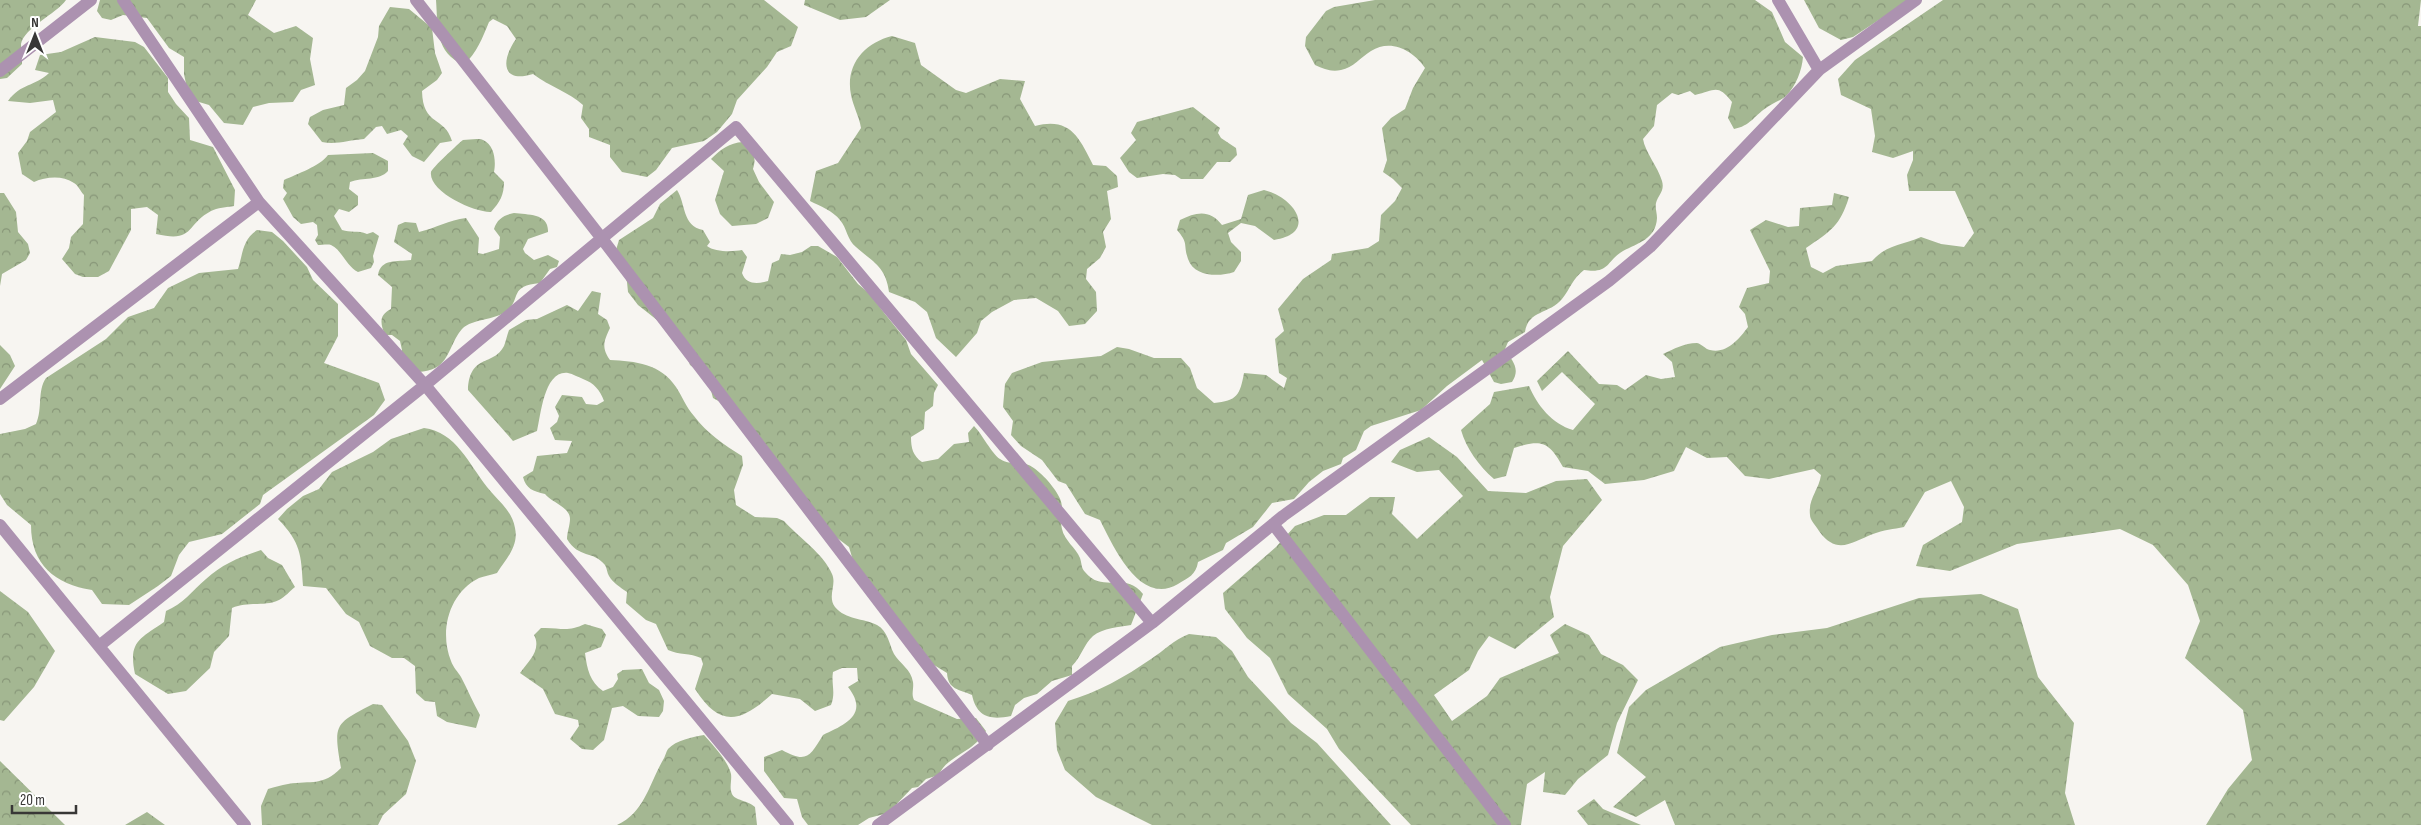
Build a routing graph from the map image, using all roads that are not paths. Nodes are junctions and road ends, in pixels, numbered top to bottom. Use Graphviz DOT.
graph roads {
  1 [pos="91,0"];
  2 [pos="123,0"];
  3 [pos="416,0"];
  4 [pos="1778,0"];
  5 [pos="1916,0"];
  6 [pos="1819,70"];
  7 [pos="0,71"];
  8 [pos="258,202"];
  9 [pos="603,240"];
  10 [pos="425,386"];
  11 [pos="0,399"];
  12 [pos="0,524"];
  13 [pos="1273,524"];
  14 [pos="1152,624"];
  15 [pos="99,646"];
  16 [pos="988,745"];
  17 [pos="245,825"];
  18 [pos="788,825"];
  19 [pos="878,825"];
  20 [pos="1505,825"];
  1 -- 7 [label="street"];
  2 -- 8 [label="street"];
  3 -- 9 [label="street"];
  4 -- 6 [label="street"];
  5 -- 6 [label="street"];
  6 -- 13 [label="street"];
  8 -- 10 [label="street"];
  8 -- 11 [label="street"];
  9 -- 10 [label="street"];
  9 -- 14 [label="street"];
  9 -- 16 [label="street"];
  10 -- 15 [label="street"];
  10 -- 18 [label="street"];
  12 -- 15 [label="street"];
  13 -- 14 [label="street"];
  13 -- 20 [label="street"];
  14 -- 16 [label="street"];
  15 -- 17 [label="street"];
  16 -- 19 [label="street"];
}
